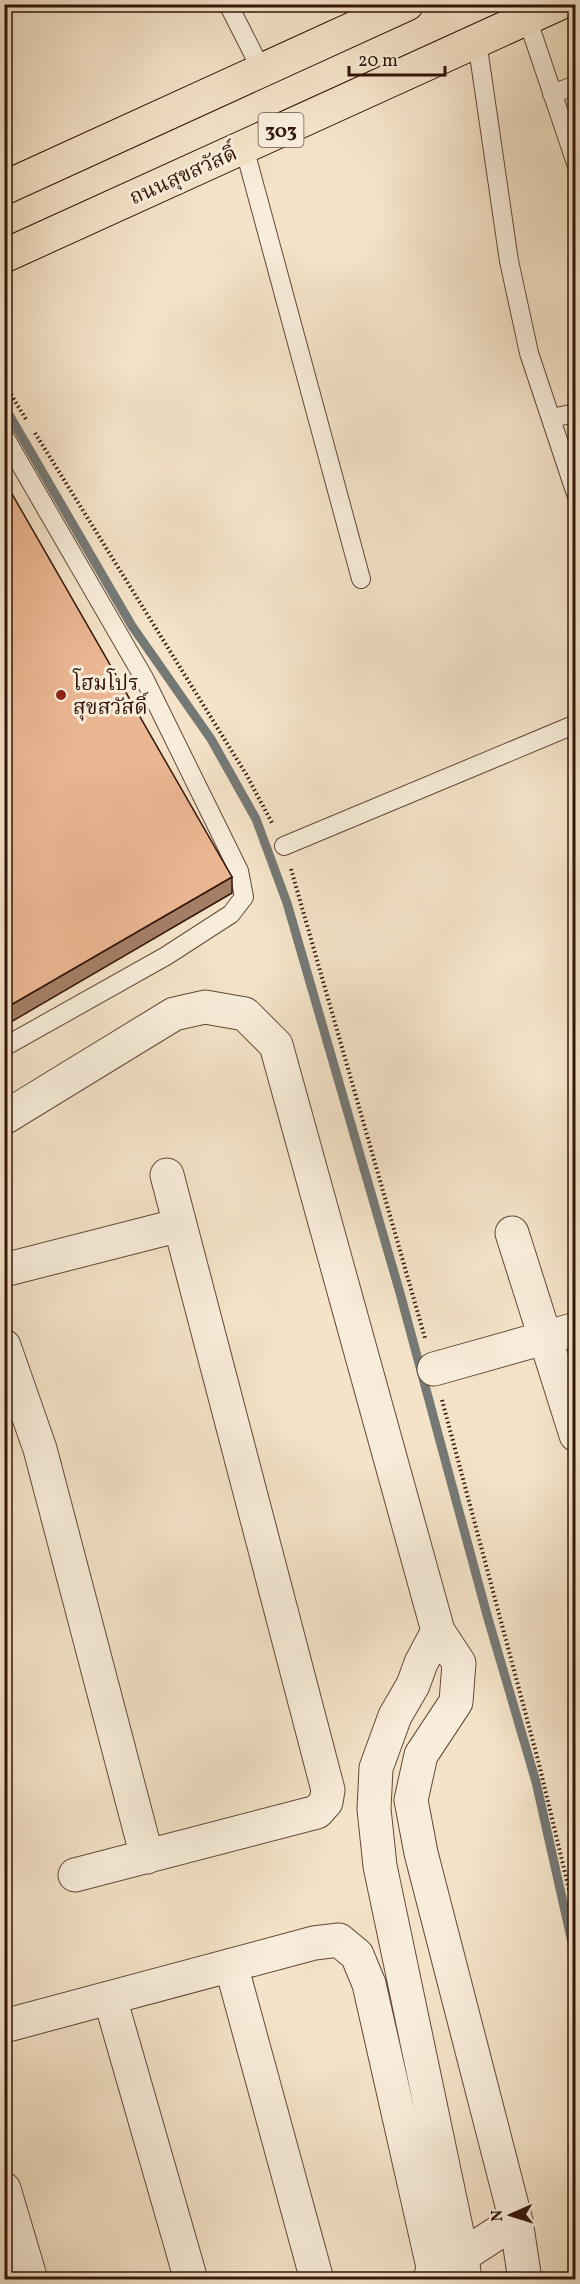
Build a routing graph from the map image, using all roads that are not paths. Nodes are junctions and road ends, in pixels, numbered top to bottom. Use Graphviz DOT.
graph roads {
  1 [pos="228,4"];
  2 [pos="407,4"];
  3 [pos="558,4"];
  4 [pos="527,18"];
  5 [pos="477,41"];
  6 [pos="262,71"];
  7 [pos="576,85"];
  8 [pos="552,94"];
  9 [pos="244,147"];
  10 [pos="576,163"];
  11 [pos="4,188"];
  12 [pos="4,256"];
  13 [pos="576,413"];
  14 [pos="551,418"];
  15 [pos="4,436"];
  16 [pos="576,494"];
  17 [pos="361,579"];
  18 [pos="576,724"];
  19 [pos="284,846"];
  20 [pos="4,1047"];
  21 [pos="4,1118"];
  22 [pos="167,1175"];
  23 [pos="180,1225"];
  24 [pos="512,1233"];
  25 [pos="4,1270"];
  26 [pos="576,1329"];
  27 [pos="544,1338"];
  28 [pos="4,1346"];
  29 [pos="434,1370"];
  30 [pos="4,1410"];
  31 [pos="576,1435"];
  32 [pos="40,1449"];
  33 [pos="438,1631"];
  34 [pos="411,1800"];
  35 [pos="374,1809"];
  36 [pos="147,1857"];
  37 [pos="75,1875"];
  38 [pos="231,1965"];
  39 [pos="110,1998"];
  40 [pos="4,2026"];
  41 [pos="4,2189"];
  42 [pos="516,2221"];
  43 [pos="464,2268"];
  44 [pos="31,2280"];
  45 [pos="191,2280"];
  46 [pos="317,2280"];
  47 [pos="430,2280"];
  48 [pos="525,2280"];
  1 -- 6 [label="lane"];
  2 -- 6 [label="main road"];
  3 -- 4 [label="main road, ถนนสุขสวัสดิ์ / 303"];
  4 -- 5 [label="main road, ถนนสุขสวัสดิ์ / 303"];
  4 -- 8 [label="lane"];
  5 -- 9 [label="main road, ถนนสุขสวัสดิ์ / 303"];
  5 -- 14 [label="lane"];
  6 -- 11 [label="main road"];
  7 -- 8 [label="lane"];
  8 -- 10 [label="lane"];
  9 -- 12 [label="main road, ถนนสุขสวัสดิ์ / 303"];
  9 -- 17 [label="lane"];
  13 -- 14 [label="lane"];
  14 -- 16 [label="lane"];
  15 -- 20 [label="lane"];
  18 -- 19 [label="lane"];
  21 -- 33 [label="street"];
  22 -- 23 [label="street"];
  23 -- 25 [label="street"];
  23 -- 36 [label="street"];
  24 -- 27 [label="street"];
  26 -- 27 [label="street"];
  27 -- 29 [label="street"];
  27 -- 31 [label="street"];
  28 -- 32 [label="street"];
  30 -- 32 [label="street"];
  32 -- 36 [label="street"];
  33 -- 34 [label="street"];
  33 -- 35 [label="street"];
  34 -- 35 [label="street"];
  34 -- 42 [label="street"];
  35 -- 43 [label="street"];
  36 -- 37 [label="street"];
  38 -- 39 [label="street"];
  38 -- 46 [label="street"];
  38 -- 47 [label="street"];
  39 -- 40 [label="street"];
  39 -- 45 [label="street"];
  41 -- 44 [label="street"];
  42 -- 43 [label="street"];
  42 -- 48 [label="street"];
}
